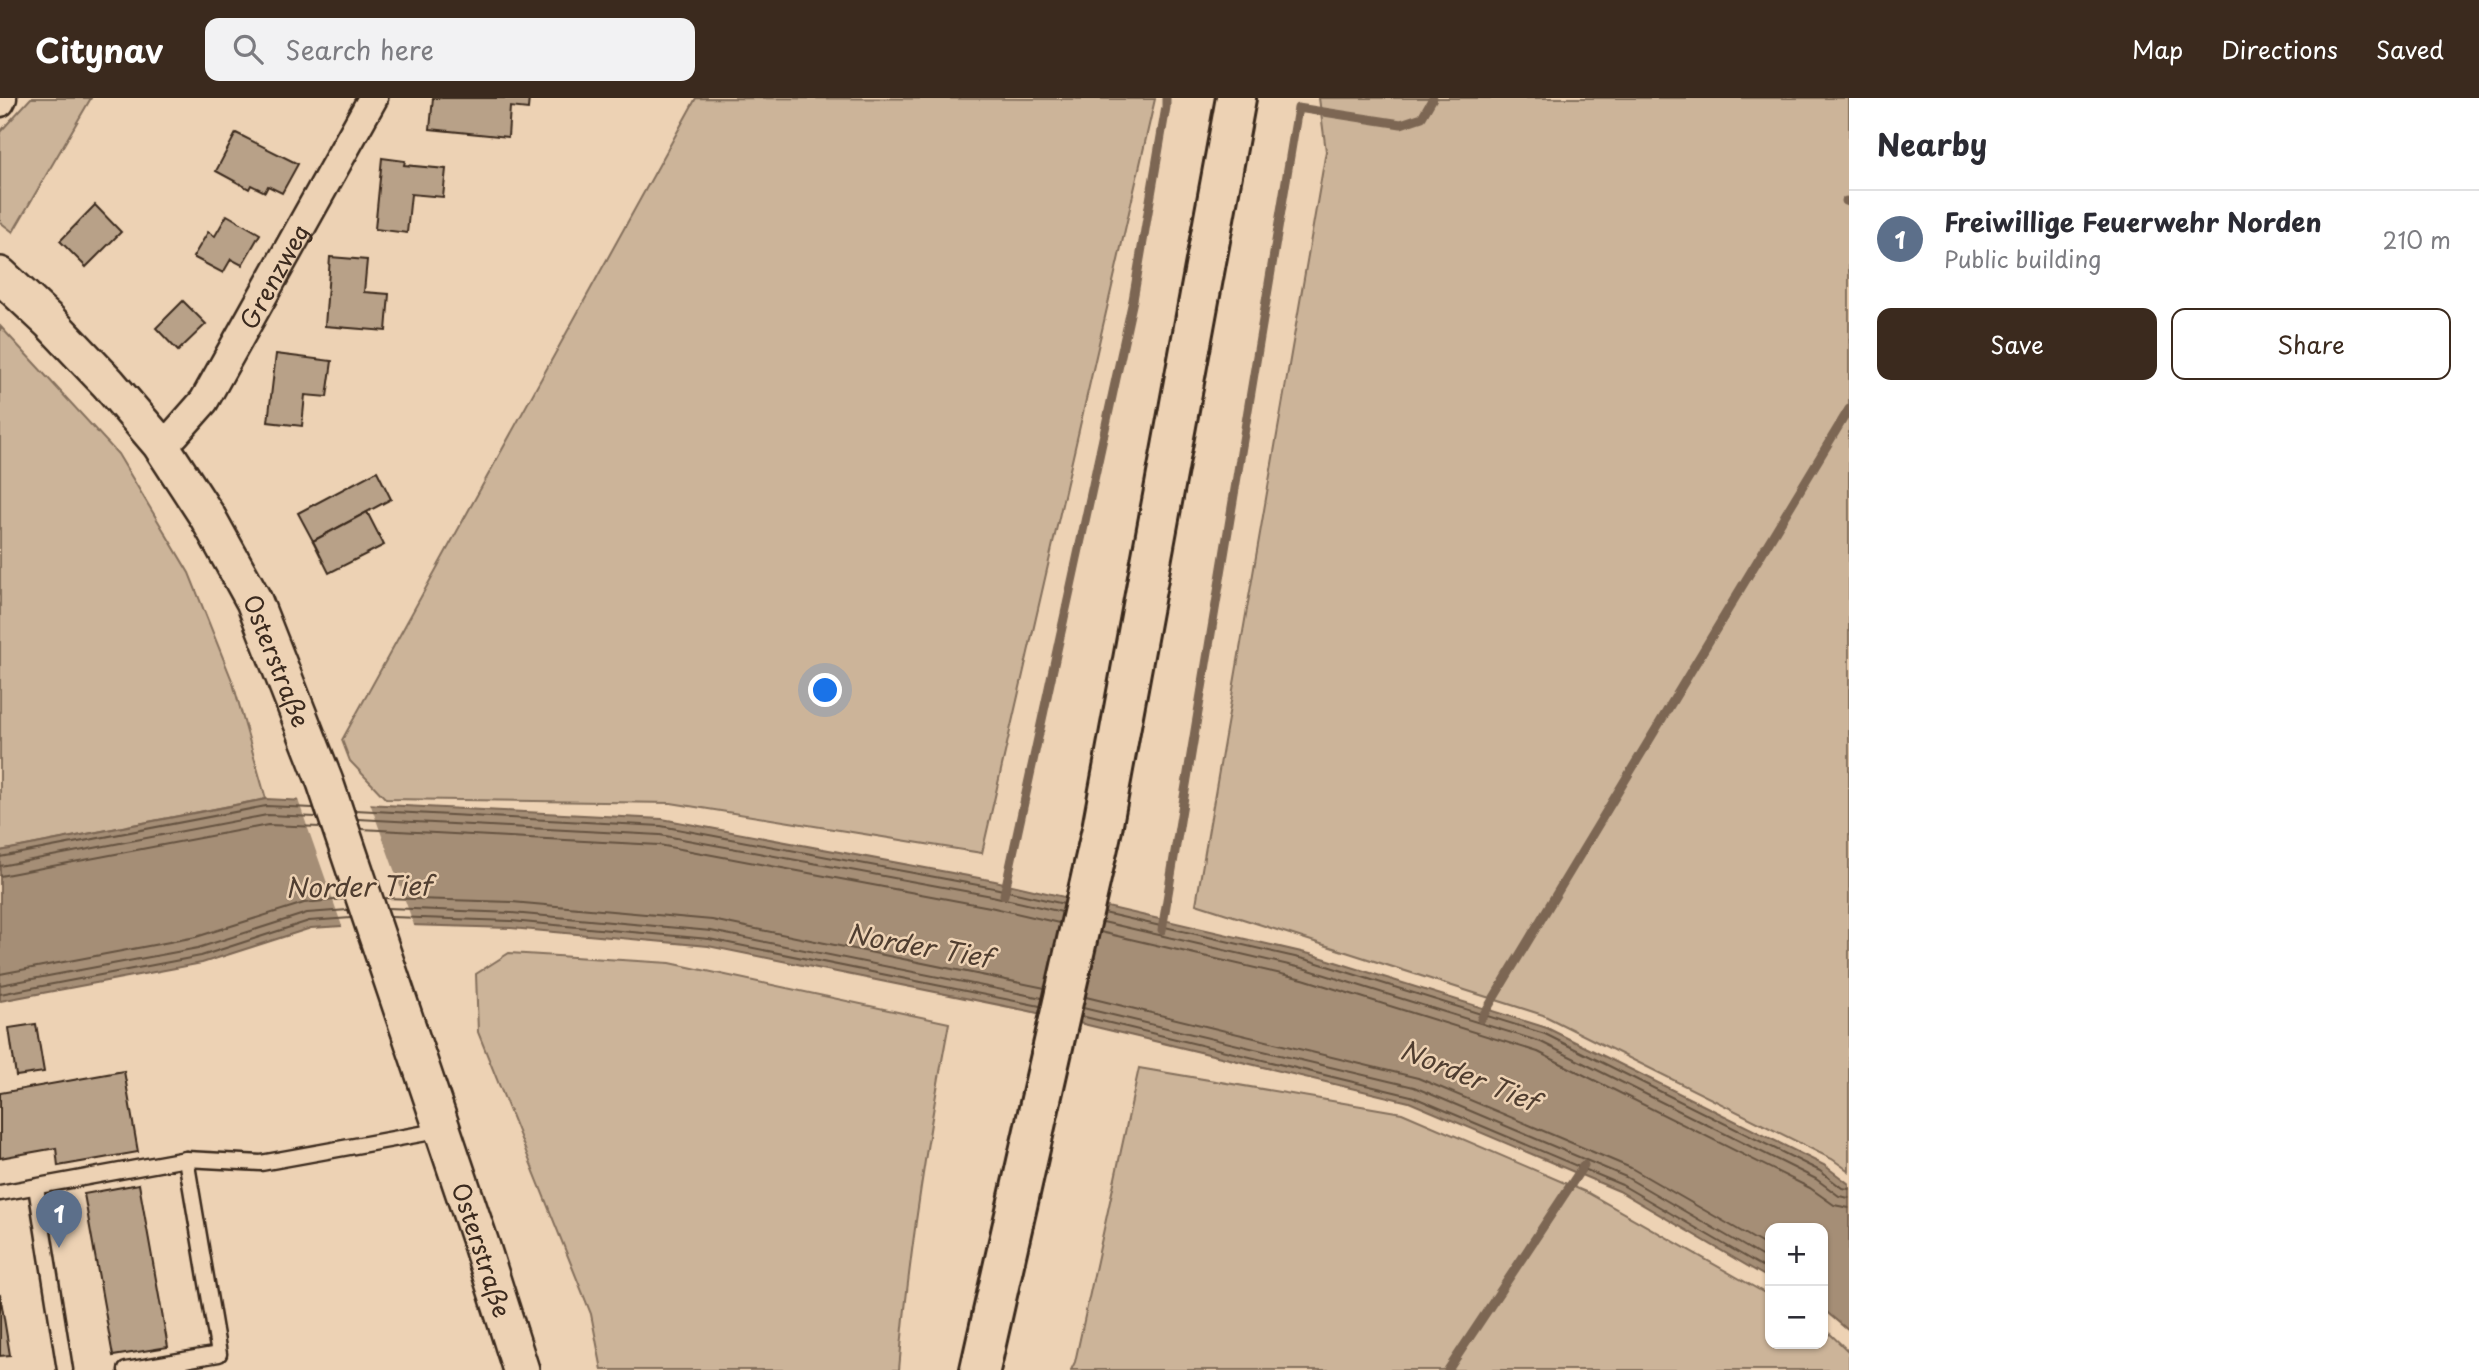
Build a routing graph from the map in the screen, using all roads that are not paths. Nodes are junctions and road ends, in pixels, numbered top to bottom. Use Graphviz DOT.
graph roads {
  1 [pos="373,98"];
  2 [pos="1236,98"];
  3 [pos="0,275"];
  4 [pos="160,444"];
  5 [pos="440,1121"];
  6 [pos="186,1159"];
  7 [pos="36,1187"];
  8 [pos="0,1193"];
  9 [pos="65,1370"];
  10 [pos="126,1370"];
  11 [pos="521,1370"];
  12 [pos="980,1370"];
  1 -- 4 [label="street, Grenzweg"];
  2 -- 12 [label="main road"];
  3 -- 4 [label="street, Osterstraße"];
  4 -- 5 [label="street, Osterstraße"];
  5 -- 6 [label="lane"];
  5 -- 11 [label="street, Osterstraße"];
  6 -- 7 [label="lane"];
  6 -- 10 [label="lane"];
  7 -- 8 [label="lane"];
  7 -- 9 [label="lane"];
}
